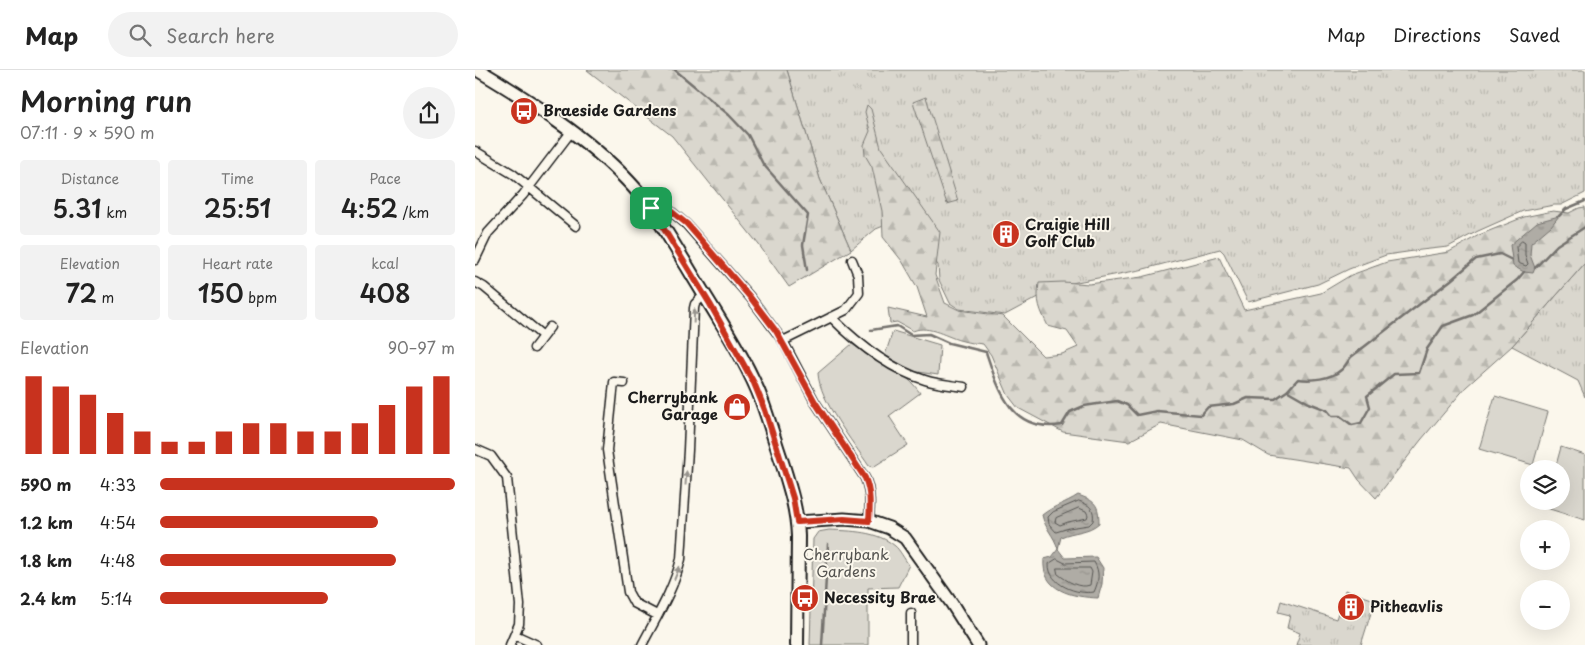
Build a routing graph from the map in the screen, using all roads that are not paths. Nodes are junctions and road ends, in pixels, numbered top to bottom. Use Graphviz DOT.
graph roads {
  1 [pos="478,70"];
  2 [pos="571,132"];
  3 [pos="475,151"];
  4 [pos="529,187"];
  5 [pos="651,208"];
  6 [pos="575,226"];
  7 [pos="475,260"];
  8 [pos="852,260"];
  9 [pos="475,282"];
  10 [pos="705,295"];
  11 [pos="831,317"];
  12 [pos="551,327"];
  13 [pos="543,336"];
  14 [pos="783,341"];
  15 [pos="534,348"];
  16 [pos="624,383"];
  17 [pos="964,387"];
  18 [pos="475,450"];
  19 [pos="869,521"];
  20 [pos="797,522"];
  21 [pos="911,613"];
  22 [pos="657,615"];
  23 [pos="515,635"];
  24 [pos="510,645"];
  25 [pos="537,645"];
  26 [pos="641,645"];
  27 [pos="797,645"];
  28 [pos="911,645"];
  29 [pos="978,645"];
  1 -- 2 [label="main road"];
  2 -- 4 [label="street"];
  2 -- 5 [label="main road"];
  3 -- 4 [label="street"];
  4 -- 6 [label="street"];
  4 -- 7 [label="street"];
  5 -- 10 [label="main road"];
  5 -- 14 [label="street"];
  8 -- 11 [label="street"];
  9 -- 13 [label="street"];
  10 -- 20 [label="main road"];
  22 -- 10 [label="street, one-way"];
  11 -- 14 [label="street"];
  11 -- 17 [label="street"];
  12 -- 13 [label="street"];
  13 -- 15 [label="street"];
  14 -- 19 [label="street"];
  16 -- 22 [label="street"];
  18 -- 23 [label="street"];
  19 -- 20 [label="main road"];
  19 -- 29 [label="main road"];
  20 -- 27 [label="main road"];
  21 -- 28 [label="street"];
  22 -- 26 [label="street"];
  23 -- 24 [label="street"];
  23 -- 25 [label="street"];
}
